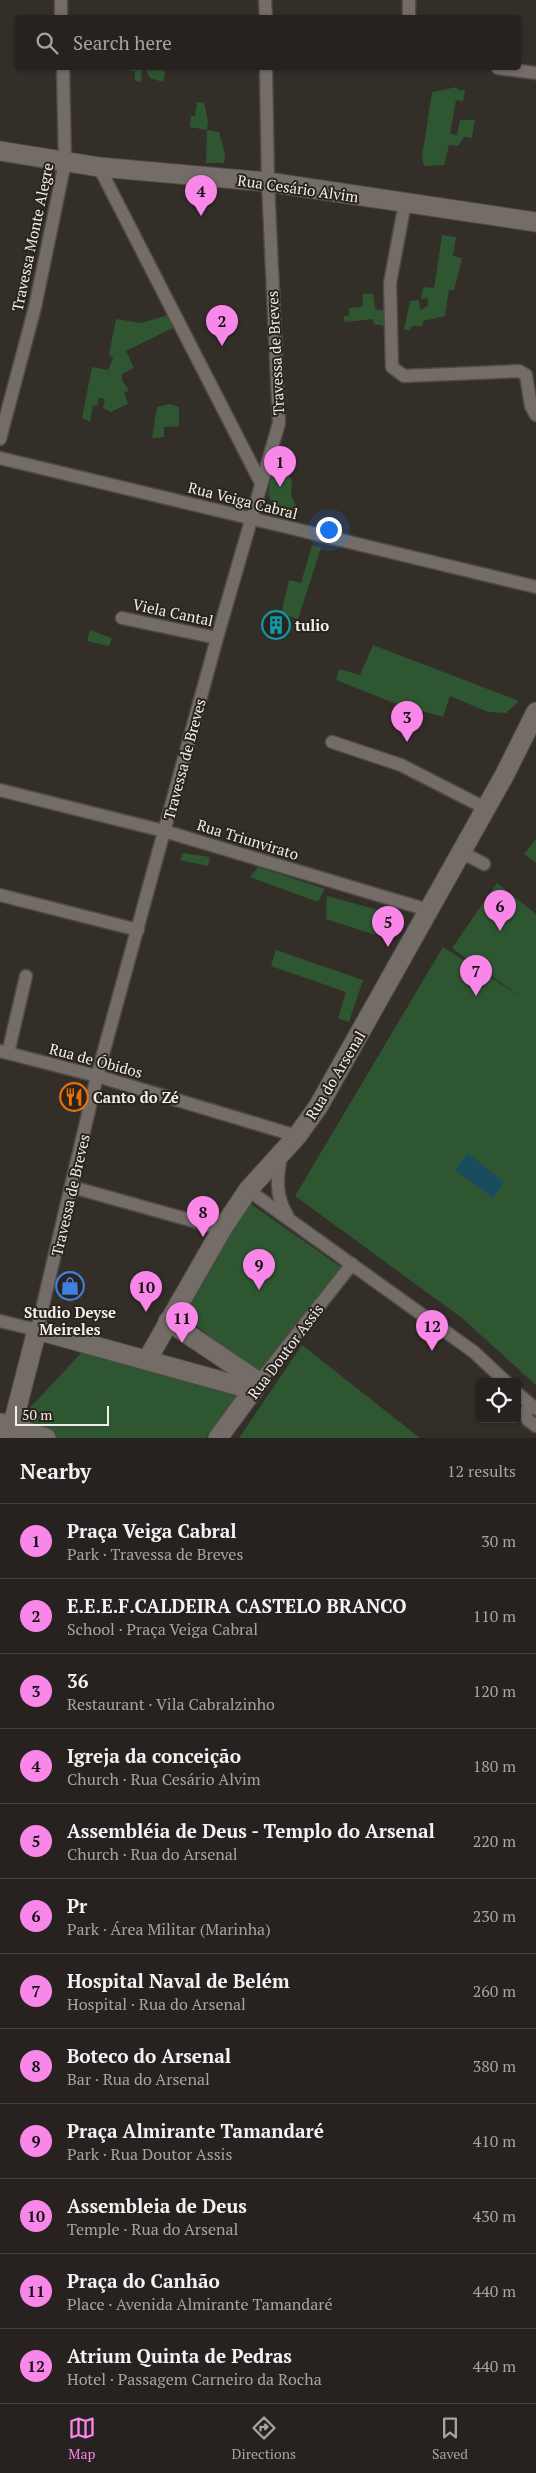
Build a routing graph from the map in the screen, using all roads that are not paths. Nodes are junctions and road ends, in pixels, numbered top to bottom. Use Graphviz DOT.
graph roads {
  1 [pos="61,0"];
  2 [pos="265,0"];
  3 [pos="409,0"];
  4 [pos="61,15"];
  5 [pos="266,15"];
  6 [pos="409,15"];
  7 [pos="62,70"];
  8 [pos="266,70"];
  9 [pos="513,70"];
  10 [pos="536,73"];
  11 [pos="0,151"];
  12 [pos="65,162"];
  13 [pos="99,167"];
  14 [pos="268,182"];
  15 [pos="405,204"];
  16 [pos="536,222"];
  17 [pos="536,415"];
  18 [pos="0,439"];
  19 [pos="0,458"];
  20 [pos="261,483"];
  21 [pos="252,519"];
  22 [pos="536,588"];
  23 [pos="122,618"];
  24 [pos="217,638"];
  25 [pos="536,712"];
  26 [pos="536,732"];
  27 [pos="332,742"];
  28 [pos="504,776"];
  29 [pos="0,790"];
  30 [pos="485,808"];
  31 [pos="164,831"];
  32 [pos="461,852"];
  33 [pos="484,864"];
  34 [pos="0,895"];
  35 [pos="428,910"];
  36 [pos="138,930"];
  37 [pos="26,976"];
  38 [pos="4,1052"];
  39 [pos="97,1076"];
  40 [pos="297,1136"];
  41 [pos="282,1153"];
  42 [pos="72,1187"];
  43 [pos="248,1190"];
  44 [pos="288,1218"];
  45 [pos="222,1229"];
  46 [pos="352,1264"];
  47 [pos="0,1321"];
  48 [pos="168,1321"];
  49 [pos="37,1330"];
  50 [pos="147,1360"];
  51 [pos="502,1378"];
  52 [pos="256,1386"];
  53 [pos="521,1396"];
  54 [pos="533,1407"];
  55 [pos="536,1426"];
  56 [pos="4,1430"];
  57 [pos="46,1438"];
  58 [pos="218,1438"];
  1 -- 4 [label="street"];
  2 -- 5 [label="street"];
  3 -- 6 [label="street"];
  7 -- 12 [label="street, Travessa Monte Alegre"];
  8 -- 14 [label="street, Travessa de Breves"];
  9 -- 10 [label="street"];
  11 -- 12 [label="street, Rua Cesário Alvim"];
  12 -- 13 [label="street, Rua Cesário Alvim"];
  12 -- 18 [label="street, Travessa Monte Alegre"];
  13 -- 14 [label="street, Rua Cesário Alvim"];
  13 -- 20 [label="street"];
  14 -- 15 [label="street, Rua Cesário Alvim"];
  14 -- 20 [label="street, Travessa de Breves"];
  15 -- 16 [label="street, Rua Cesário Alvim"];
  15 -- 17 [label="street"];
  19 -- 21 [label="street, Rua Veiga Cabral"];
  20 -- 21 [label="street, Travessa de Breves"];
  21 -- 22 [label="street, Rua Veiga Cabral"];
  21 -- 24 [label="street, Travessa de Breves"];
  23 -- 24 [label="street, Viela Cantal"];
  24 -- 31 [label="street, Travessa de Breves"];
  25 -- 28 [label="street, Rua do Arsenal"];
  26 -- 28 [label="street, Rua do Arsenal"];
  27 -- 30 [label="street"];
  28 -- 30 [label="street, Rua do Arsenal"];
  29 -- 31 [label="street, Rua Triunvirato"];
  30 -- 32 [label="street, Rua do Arsenal"];
  31 -- 35 [label="street, Rua Triunvirato"];
  31 -- 36 [label="street, Travessa de Breves"];
  32 -- 33 [label="street"];
  32 -- 35 [label="street, Rua do Arsenal"];
  34 -- 36 [label="street"];
  35 -- 40 [label="street, Rua do Arsenal"];
  36 -- 39 [label="street, Travessa de Breves"];
  37 -- 38 [label="street"];
  38 -- 39 [label="street, Rua de Óbidos"];
  39 -- 40 [label="street, Rua de Óbidos"];
  39 -- 42 [label="street, Travessa de Breves"];
  40 -- 41 [label="street, Rua do Arsenal"];
  41 -- 43 [label="street, Rua do Arsenal"];
  41 -- 44 [label="street"];
  42 -- 45 [label="street"];
  42 -- 49 [label="street, Travessa de Breves"];
  43 -- 44 [label="street"];
  43 -- 45 [label="street, Rua do Arsenal"];
  44 -- 46 [label="street"];
  45 -- 48 [label="street, Rua do Arsenal"];
  46 -- 51 [label="street"];
  46 -- 52 [label="street, Rua Doutor Assis"];
  47 -- 49 [label="street"];
  48 -- 50 [label="street, Rua do Arsenal"];
  48 -- 52 [label="street"];
  49 -- 50 [label="street"];
  49 -- 56 [label="street, Travessa de Breves"];
  50 -- 52 [label="street"];
  52 -- 58 [label="street, Rua Doutor Assis"];
  53 -- 54 [label="street"];
  54 -- 55 [label="street"];
  56 -- 57 [label="street"];
}
